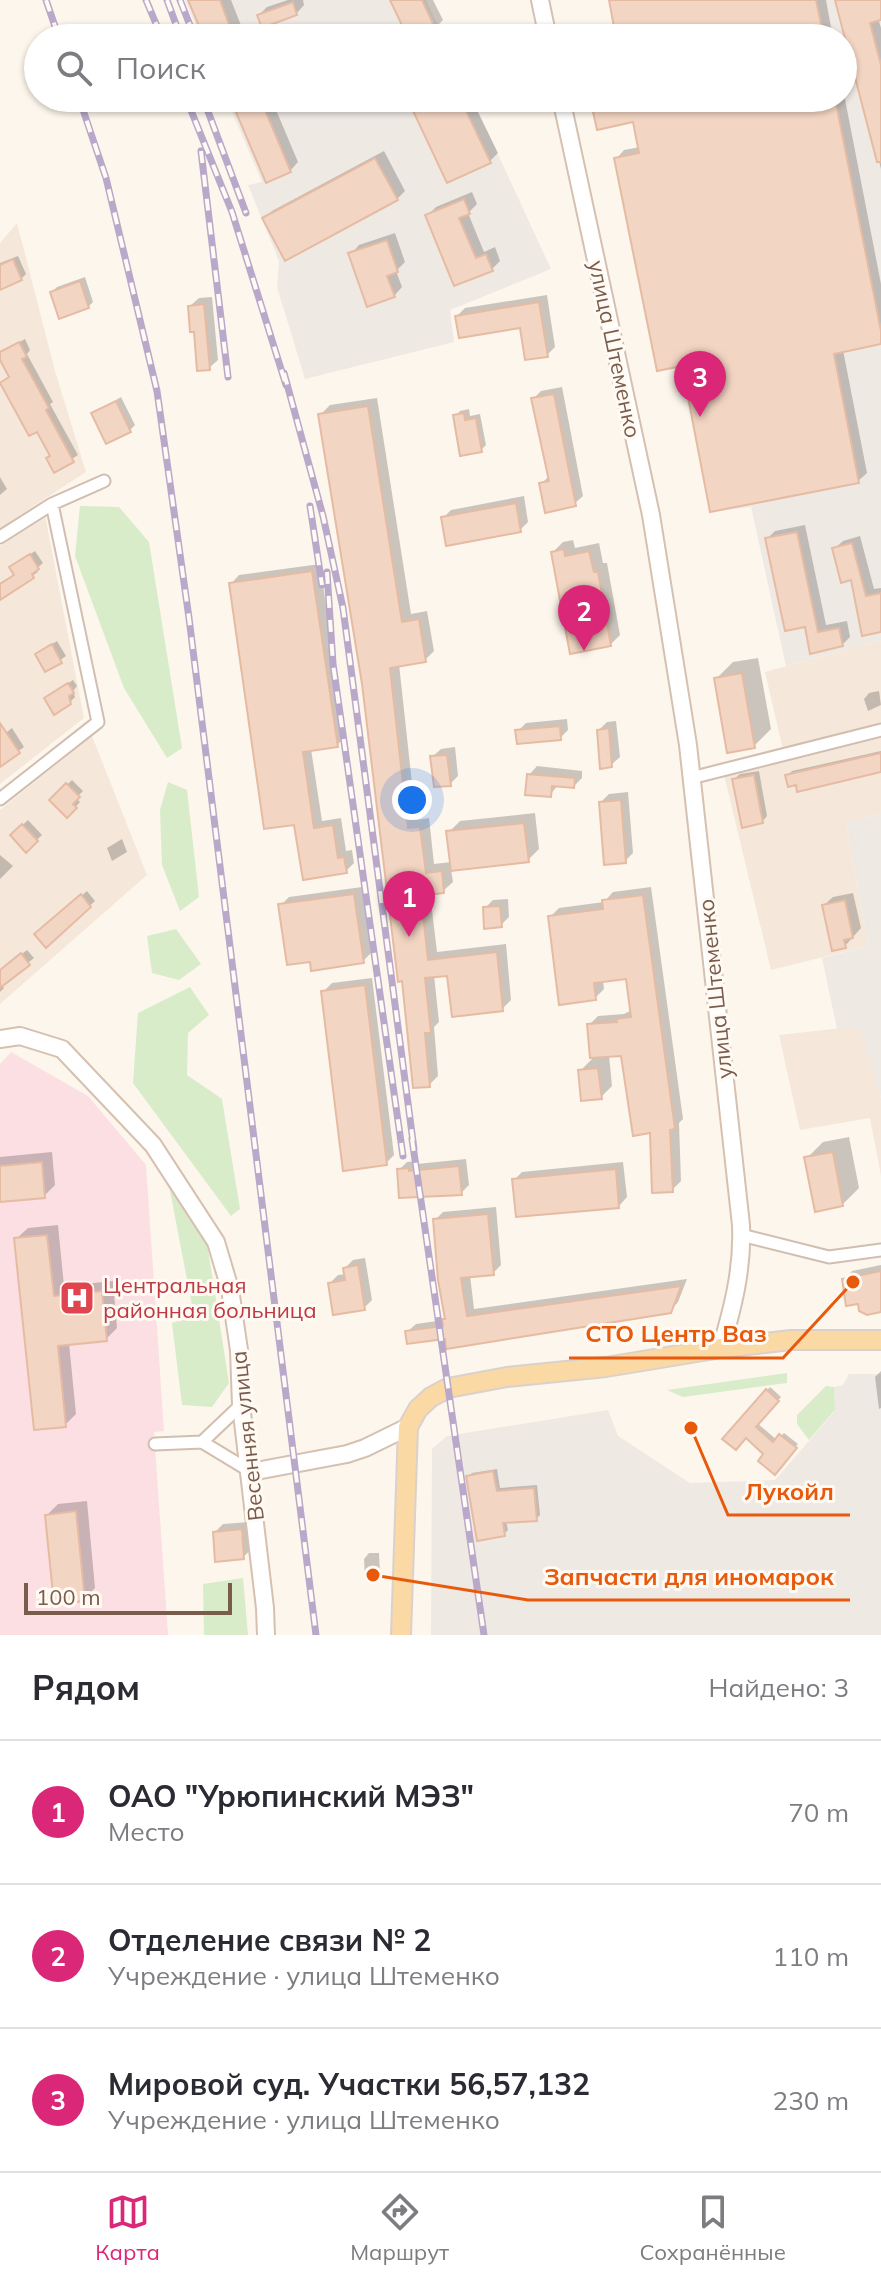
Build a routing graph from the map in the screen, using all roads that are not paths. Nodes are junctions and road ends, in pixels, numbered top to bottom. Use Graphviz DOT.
graph roads {
  1 [pos="540,0"];
  2 [pos="545,24"];
  3 [pos="564,112"];
  4 [pos="104,481"];
  5 [pos="52,504"];
  6 [pos="0,537"];
  7 [pos="881,730"];
  8 [pos="691,778"];
  9 [pos="0,799"];
  10 [pos="0,1039"];
  11 [pos="741,1235"];
  12 [pos="881,1250"];
  13 [pos="881,1340"];
  14 [pos="721,1348"];
  15 [pos="241,1405"];
  16 [pos="408,1427"];
  17 [pos="202,1442"];
  18 [pos="155,1444"];
  19 [pos="251,1472"];
  20 [pos="266,1635"];
  21 [pos="401,1635"];
  1 -- 2 [label="main road"];
  3 -- 8 [label="main road, улица Штеменко"];
  4 -- 5 [label="street"];
  5 -- 6 [label="street"];
  5 -- 9 [label="street"];
  7 -- 8 [label="street"];
  8 -- 11 [label="main road, улица Штеменко"];
  10 -- 15 [label="main road, Весенняя улица"];
  11 -- 12 [label="street"];
  11 -- 14 [label="main road, улица Штеменко"];
  13 -- 14 [label="main road"];
  14 -- 16 [label="main road"];
  15 -- 17 [label="street"];
  15 -- 19 [label="main road, Весенняя улица"];
  16 -- 19 [label="main road"];
  16 -- 21 [label="main road"];
  17 -- 18 [label="street"];
  17 -- 19 [label="street"];
  19 -- 20 [label="main road, Весенняя улица"];
}
